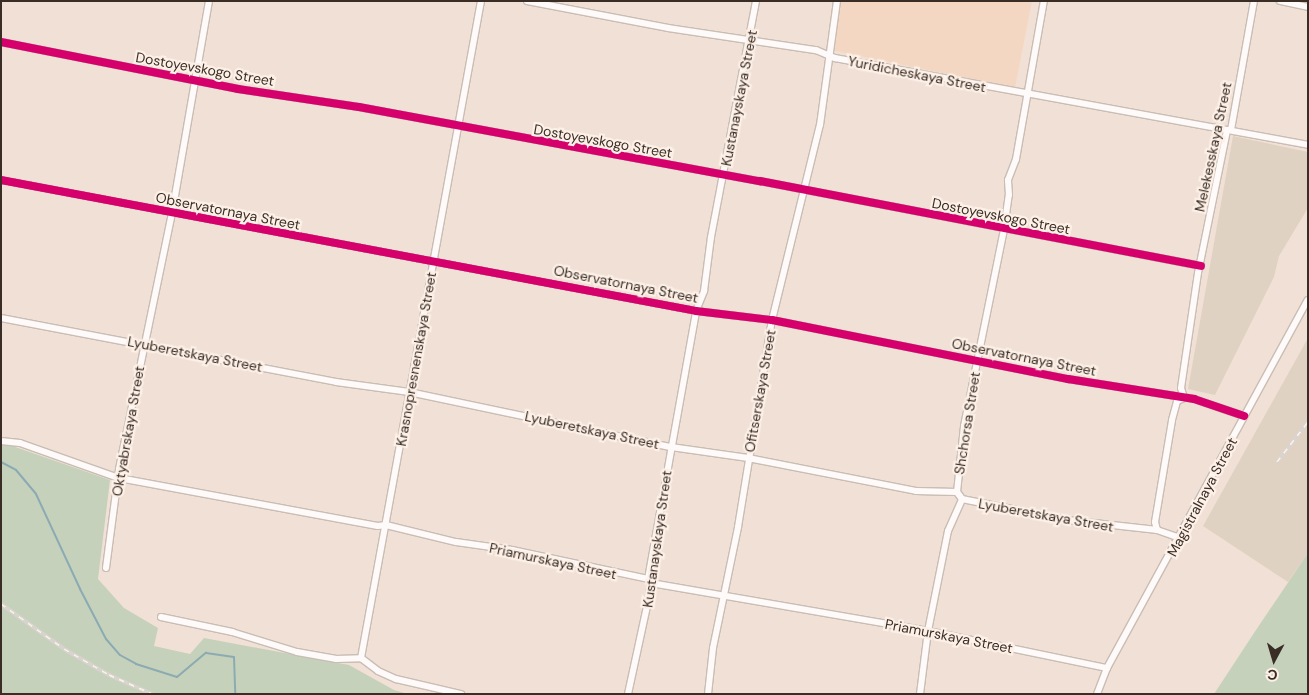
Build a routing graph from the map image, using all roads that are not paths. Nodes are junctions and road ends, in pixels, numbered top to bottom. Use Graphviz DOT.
graph roads {
  1 [pos="209,1"];
  2 [pos="481,1"];
  3 [pos="528,1"];
  4 [pos="756,1"];
  5 [pos="837,1"];
  6 [pos="1044,1"];
  7 [pos="1254,1"];
  8 [pos="1280,1"];
  9 [pos="1308,7"];
  10 [pos="750,41"];
  11 [pos="1,42"];
  12 [pos="828,54"];
  13 [pos="194,78"];
  14 [pos="1028,95"];
  15 [pos="460,126"];
  16 [pos="1229,130"];
  17 [pos="1308,145"];
  18 [pos="724,176"];
  19 [pos="1,180"];
  20 [pos="803,190"];
  21 [pos="172,213"];
  22 [pos="1004,229"];
  23 [pos="434,260"];
  24 [pos="1201,266"];
  25 [pos="1308,300"];
  26 [pos="696,311"];
  27 [pos="1,318"];
  28 [pos="772,320"];
  29 [pos="144,344"];
  30 [pos="978,360"];
  31 [pos="409,392"];
  32 [pos="1184,398"];
  33 [pos="1244,416"];
  34 [pos="1,441"];
  35 [pos="671,447"];
  36 [pos="748,458"];
  37 [pos="119,478"];
  38 [pos="957,492"];
  39 [pos="962,499"];
  40 [pos="386,525"];
  41 [pos="1157,530"];
  42 [pos="1180,538"];
  43 [pos="106,568"];
  44 [pos="649,581"];
  45 [pos="725,595"];
  46 [pos="161,617"];
  47 [pos="928,631"];
  48 [pos="361,658"];
  49 [pos="1107,668"];
  50 [pos="461,694"];
  51 [pos="628,694"];
  52 [pos="708,694"];
  53 [pos="920,694"];
  54 [pos="1097,694"];
  1 -- 13 [label="street, Oktyabrskaya Street"];
  2 -- 15 [label="street, Krasnopresnenskaya Street"];
  3 -- 10 [label="street, Yuridicheskaya Street"];
  4 -- 10 [label="street, Kustanayskaya Street"];
  5 -- 12 [label="street, Ofitserskaya Street"];
  6 -- 14 [label="street, Shchorsa Street"];
  7 -- 16 [label="street, Melekesskaya Street"];
  8 -- 9 [label="street"];
  10 -- 12 [label="street, Yuridicheskaya Street"];
  10 -- 18 [label="street, Kustanayskaya Street"];
  11 -- 13 [label="street, Dostoyevskogo Street"];
  12 -- 14 [label="street, Yuridicheskaya Street"];
  12 -- 20 [label="street, Ofitserskaya Street"];
  13 -- 15 [label="street, Dostoyevskogo Street"];
  13 -- 21 [label="street, Oktyabrskaya Street"];
  14 -- 16 [label="street, Yuridicheskaya Street"];
  14 -- 22 [label="street, Shchorsa Street"];
  15 -- 18 [label="street, Dostoyevskogo Street"];
  15 -- 23 [label="street, Krasnopresnenskaya Street"];
  16 -- 17 [label="street, Yuridicheskaya Street"];
  16 -- 24 [label="street, Melekesskaya Street"];
  18 -- 20 [label="street, Dostoyevskogo Street"];
  18 -- 26 [label="street, Kustanayskaya Street"];
  19 -- 21 [label="street, Observatornaya Street"];
  20 -- 22 [label="street, Dostoyevskogo Street"];
  20 -- 28 [label="street, Ofitserskaya Street"];
  21 -- 23 [label="street, Observatornaya Street"];
  21 -- 29 [label="street, Oktyabrskaya Street"];
  22 -- 24 [label="street, Dostoyevskogo Street"];
  22 -- 30 [label="street, Shchorsa Street"];
  23 -- 26 [label="street, Observatornaya Street"];
  23 -- 31 [label="street, Krasnopresnenskaya Street"];
  24 -- 32 [label="street, Melekesskaya Street"];
  25 -- 33 [label="street, Magistralnaya Street"];
  26 -- 28 [label="street, Observatornaya Street"];
  26 -- 35 [label="street, Kustanayskaya Street"];
  27 -- 29 [label="street, Lyuberetskaya Street"];
  28 -- 30 [label="street, Observatornaya Street"];
  28 -- 36 [label="street, Ofitserskaya Street"];
  29 -- 31 [label="street, Lyuberetskaya Street"];
  29 -- 37 [label="street, Oktyabrskaya Street"];
  30 -- 32 [label="street, Observatornaya Street"];
  30 -- 38 [label="street, Shchorsa Street"];
  31 -- 35 [label="street, Lyuberetskaya Street"];
  31 -- 40 [label="street, Krasnopresnenskaya Street"];
  32 -- 33 [label="street, Observatornaya Street"];
  32 -- 41 [label="street"];
  33 -- 42 [label="street, Magistralnaya Street"];
  34 -- 37 [label="street, Priamurskaya Street"];
  35 -- 36 [label="street, Lyuberetskaya Street"];
  35 -- 44 [label="street, Kustanayskaya Street"];
  36 -- 38 [label="street, Lyuberetskaya Street"];
  36 -- 45 [label="street, Ofitserskaya Street"];
  37 -- 40 [label="street, Priamurskaya Street"];
  37 -- 43 [label="street, Oktyabrskaya Street"];
  38 -- 39 [label="street, Shchorsa Street"];
  39 -- 41 [label="street, Lyuberetskaya Street"];
  39 -- 47 [label="street"];
  40 -- 44 [label="street, Priamurskaya Street"];
  40 -- 48 [label="street, Krasnopresnenskaya Street"];
  41 -- 42 [label="street, Lyuberetskaya Street"];
  42 -- 49 [label="street, Magistralnaya Street"];
  44 -- 45 [label="street, Priamurskaya Street"];
  44 -- 51 [label="street, Kustanayskaya Street"];
  45 -- 47 [label="street, Priamurskaya Street"];
  45 -- 52 [label="street, Ofitserskaya Street"];
  46 -- 48 [label="street"];
  47 -- 49 [label="street, Priamurskaya Street"];
  47 -- 53 [label="street"];
  48 -- 50 [label="street"];
  49 -- 54 [label="street, Magistralnaya Street"];
}
